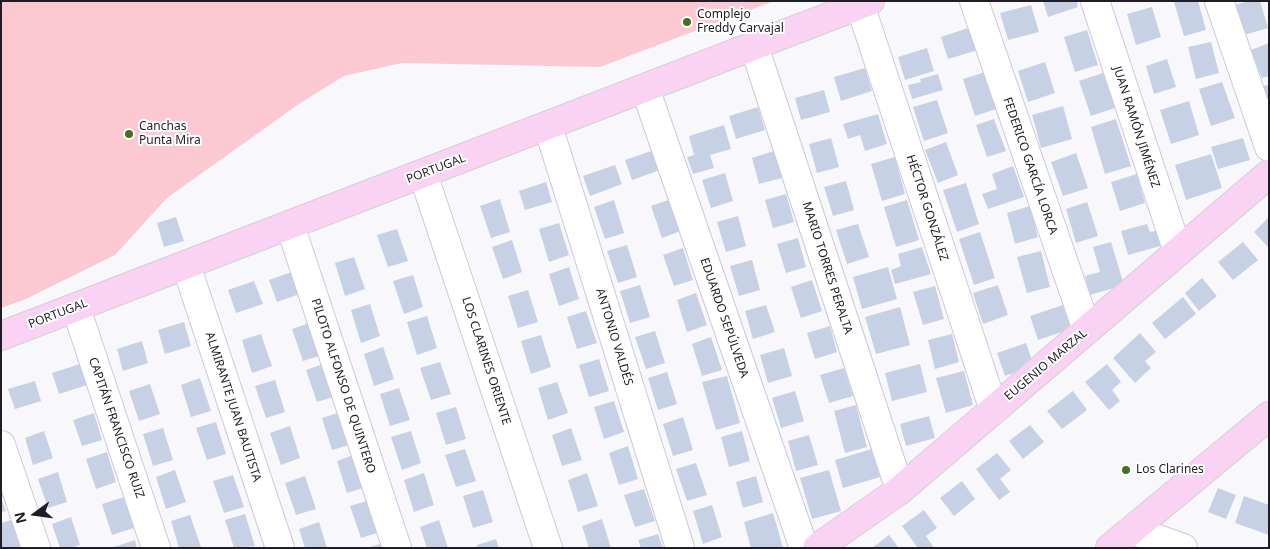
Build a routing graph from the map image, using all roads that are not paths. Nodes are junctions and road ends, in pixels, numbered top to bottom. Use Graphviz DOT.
graph roads {
  1 [pos="974,1"];
  2 [pos="1095,1"];
  3 [pos="1219,1"];
  4 [pos="865,3"];
  5 [pos="754,46"];
  6 [pos="644,88"];
  7 [pos="548,126"];
  8 [pos="1269,147"];
  9 [pos="423,174"];
  10 [pos="1269,174"];
  11 [pos="290,225"];
  12 [pos="1178,252"];
  13 [pos="186,266"];
  14 [pos="76,308"];
  15 [pos="1087,330"];
  16 [pos="1,336"];
  17 [pos="994,410"];
  18 [pos="1269,416"];
  19 [pos="1,445"];
  20 [pos="900,490"];
  21 [pos="1132,530"];
  22 [pos="36,548"];
  23 [pos="156,548"];
  24 [pos="280,548"];
  25 [pos="397,548"];
  26 [pos="548,548"];
  27 [pos="680,548"];
  28 [pos="804,548"];
  29 [pos="817,548"];
  30 [pos="1110,548"];
  31 [pos="1183,548"];
  1 -- 15 [label="street, FEDERICO GARCÍA LORCA"];
  2 -- 12 [label="street, JUAN RAMÓN JIMÉNEZ"];
  3 -- 8 [label="street"];
  4 -- 5 [label="main road, PORTUGAL"];
  4 -- 17 [label="street, HÉCTOR GONZÁLEZ"];
  5 -- 6 [label="main road, PORTUGAL"];
  5 -- 20 [label="street, MARIO TORRES PERALTA"];
  6 -- 7 [label="main road, PORTUGAL"];
  6 -- 28 [label="street, EDUARDO SEPÚLVEDA"];
  7 -- 9 [label="main road, PORTUGAL"];
  7 -- 27 [label="street, ANTONIO VALDÉS"];
  9 -- 11 [label="main road, PORTUGAL"];
  9 -- 26 [label="street, LOS CLARINES ORIENTE"];
  10 -- 12 [label="main road, EUGENIO MARZAL"];
  11 -- 13 [label="main road, PORTUGAL"];
  11 -- 25 [label="street, PILOTO ALFONSO DE QUINTERO"];
  12 -- 15 [label="main road, EUGENIO MARZAL"];
  13 -- 14 [label="main road, PORTUGAL"];
  13 -- 24 [label="street, ALMIRANTE JUAN BAUTISTA"];
  14 -- 16 [label="main road, PORTUGAL"];
  14 -- 23 [label="street, CAPITÁN FRANCISCO RUIZ"];
  15 -- 17 [label="main road, EUGENIO MARZAL"];
  17 -- 20 [label="main road, EUGENIO MARZAL"];
  18 -- 21 [label="main road"];
  19 -- 22 [label="street"];
  20 -- 29 [label="main road, EUGENIO MARZAL"];
  21 -- 30 [label="main road"];
  21 -- 31 [label="street"];
}
